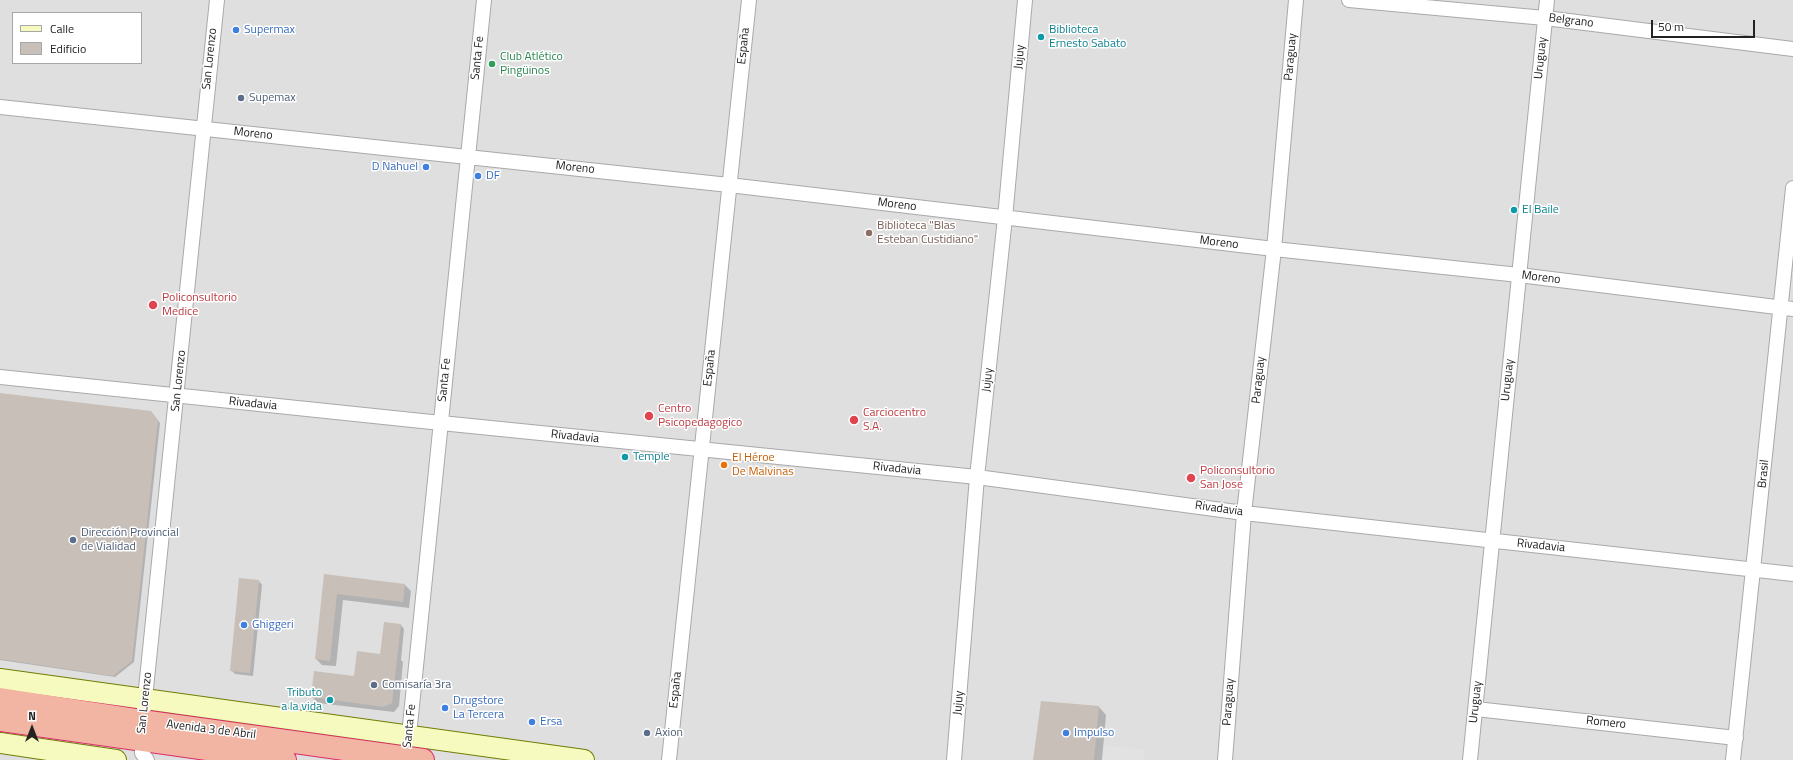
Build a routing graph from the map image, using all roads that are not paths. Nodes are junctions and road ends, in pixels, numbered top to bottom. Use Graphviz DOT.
graph roads {
  1 [pos="216,0"];
  2 [pos="484,0"];
  3 [pos="749,0"];
  4 [pos="1025,0"];
  5 [pos="1296,0"];
  6 [pos="1349,0"];
  7 [pos="1547,0"];
  8 [pos="1545,18"];
  9 [pos="1793,49"];
  10 [pos="0,107"];
  11 [pos="203,128"];
  12 [pos="469,156"];
  13 [pos="729,184"];
  14 [pos="1793,188"];
  15 [pos="1005,218"];
  16 [pos="1274,250"];
  17 [pos="1519,276"];
  18 [pos="1787,308"];
  19 [pos="0,377"];
  20 [pos="177,396"];
  21 [pos="441,423"];
  22 [pos="702,449"];
  23 [pos="977,477"];
  24 [pos="1244,513"];
  25 [pos="1491,541"];
  26 [pos="1754,569"];
  27 [pos="1793,574"];
  28 [pos="0,679"];
  29 [pos="0,699"];
  30 [pos="145,700"];
  31 [pos="1476,708"];
  32 [pos="0,720"];
  33 [pos="0,725"];
  34 [pos="49,727"];
  35 [pos="409,735"];
  36 [pos="1736,738"];
  37 [pos="144,740"];
  38 [pos="0,743"];
  39 [pos="412,759"];
  40 [pos="116,760"];
  41 [pos="285,760"];
  42 [pos="584,760"];
  43 [pos="669,760"];
  44 [pos="954,760"];
  45 [pos="1225,760"];
  46 [pos="1470,760"];
  47 [pos="1733,760"];
  1 -- 11 [label="street, San Lorenzo"];
  2 -- 12 [label="street, Santa Fe"];
  3 -- 13 [label="street, España"];
  4 -- 15 [label="street, Jujuy"];
  5 -- 16 [label="street, Paraguay"];
  6 -- 8 [label="street, Belgrano"];
  7 -- 8 [label="street, Uruguay"];
  8 -- 9 [label="street, Belgrano"];
  8 -- 17 [label="street, Uruguay"];
  10 -- 11 [label="street, Moreno"];
  11 -- 12 [label="street, Moreno"];
  11 -- 20 [label="street, San Lorenzo"];
  12 -- 13 [label="street, Moreno"];
  12 -- 21 [label="street, Santa Fe"];
  13 -- 15 [label="street, Moreno"];
  13 -- 22 [label="street, España"];
  14 -- 18 [label="street, Brasil"];
  15 -- 16 [label="street, Moreno"];
  15 -- 23 [label="street, Jujuy"];
  16 -- 17 [label="street, Moreno"];
  16 -- 24 [label="street, Paraguay"];
  17 -- 18 [label="street, Moreno"];
  17 -- 25 [label="street, Uruguay"];
  18 -- 26 [label="street, Brasil"];
  19 -- 20 [label="street, Rivadavia"];
  20 -- 21 [label="street, Rivadavia"];
  20 -- 30 [label="street, San Lorenzo"];
  21 -- 22 [label="street, Rivadavia"];
  21 -- 35 [label="street, Santa Fe"];
  22 -- 23 [label="street, Rivadavia"];
  22 -- 43 [label="street, España"];
  23 -- 24 [label="street, Rivadavia"];
  23 -- 44 [label="street, Jujuy"];
  24 -- 25 [label="street, Rivadavia"];
  24 -- 45 [label="street, Paraguay"];
  25 -- 26 [label="street, Rivadavia"];
  25 -- 31 [label="street, Uruguay"];
  26 -- 27 [label="street, Rivadavia"];
  26 -- 36 [label="street, Brasil"];
  28 -- 30 [label="main road, Avenida 3 de Abril"];
  29 -- 37 [label="highway, Avenida 3 de Abril"];
  30 -- 35 [label="main road, Avenida 3 de Abril"];
  30 -- 37 [label="street, San Lorenzo"];
  31 -- 36 [label="street, Romero"];
  31 -- 46 [label="street, Uruguay"];
  32 -- 34 [label="highway, Avenida 3 de Abril"];
  33 -- 34 [label="highway"];
  34 -- 37 [label="highway, Avenida 3 de Abril"];
  35 -- 39 [label="main road, Santa Fe"];
  35 -- 42 [label="main road, Avenida 3 de Abril"];
  36 -- 47 [label="street, Brasil"];
  37 -- 39 [label="highway, Avenida 3 de Abril"];
  37 -- 41 [label="highway, Avenida 3 de Abril"];
  38 -- 40 [label="main road"];
}
